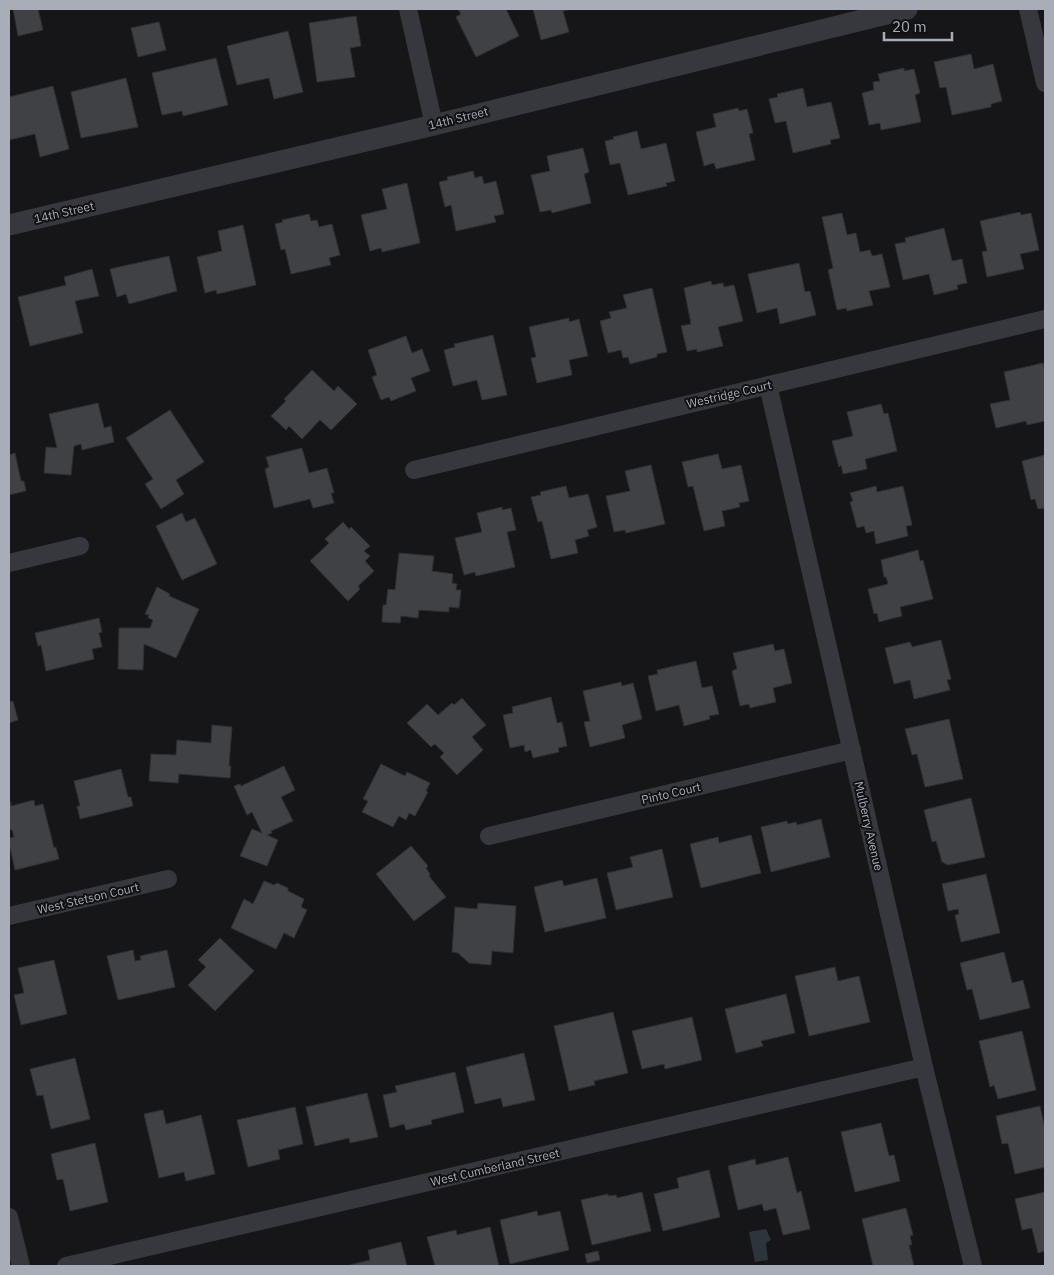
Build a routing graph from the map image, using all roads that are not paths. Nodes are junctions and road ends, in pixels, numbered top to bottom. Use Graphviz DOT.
graph roads {
  1 [pos="408,9"];
  2 [pos="907,9"];
  3 [pos="1028,9"];
  4 [pos="1045,83"];
  5 [pos="434,125"];
  6 [pos="9,225"];
  7 [pos="1045,319"];
  8 [pos="768,385"];
  9 [pos="414,470"];
  10 [pos="80,546"];
  11 [pos="9,563"];
  12 [pos="852,750"];
  13 [pos="489,836"];
  14 [pos="168,879"];
  15 [pos="9,916"];
  16 [pos="924,1067"];
  17 [pos="9,1218"];
  18 [pos="20,1266"];
  19 [pos="66,1266"];
  20 [pos="972,1266"];
  1 -- 5 [label="street"];
  2 -- 5 [label="street, 14th Street"];
  3 -- 4 [label="street"];
  5 -- 6 [label="street, 14th Street"];
  7 -- 8 [label="street, Westridge Court"];
  8 -- 9 [label="street, Westridge Court"];
  8 -- 12 [label="street, Mulberry Avenue"];
  10 -- 11 [label="street"];
  12 -- 13 [label="street, Pinto Court"];
  12 -- 16 [label="street, Mulberry Avenue"];
  14 -- 15 [label="street, West Stetson Court"];
  16 -- 19 [label="street, West Cumberland Street"];
  16 -- 20 [label="street, Mulberry Avenue"];
  17 -- 18 [label="street"];
}
